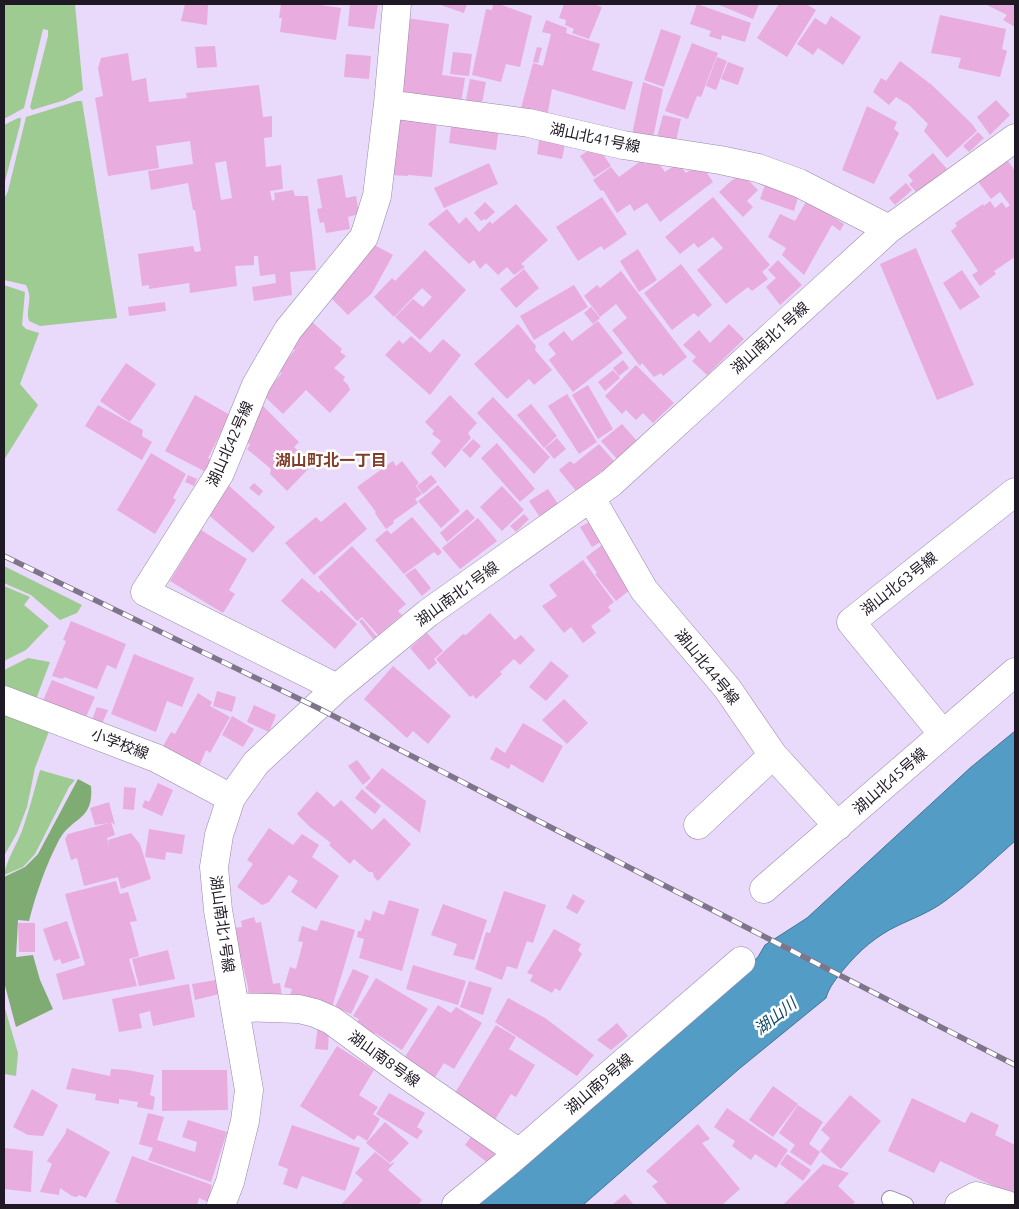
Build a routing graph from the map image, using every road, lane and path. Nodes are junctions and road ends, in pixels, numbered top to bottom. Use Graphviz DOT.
graph roads {
  1 [pos="397,4"];
  2 [pos="388,104"];
  3 [pos="1015,138"];
  4 [pos="889,229"];
  5 [pos="1015,492"];
  6 [pos="590,498"];
  7 [pos="1015,672"];
  8 [pos="337,688"];
  9 [pos="4,700"];
  10 [pos="943,734"];
  11 [pos="774,756"];
  12 [pos="231,798"];
  13 [pos="698,825"];
  14 [pos="838,826"];
  15 [pos="764,888"];
  16 [pos="741,961"];
  17 [pos="234,1007"];
  18 [pos="519,1153"];
  19 [pos="890,1200"];
  20 [pos="220,1205"];
  21 [pos="456,1205"];
  22 [pos="905,1205"];
  23 [pos="959,1205"];
  24 [pos="1007,1205"];
  1 -- 2 [label="street"];
  2 -- 4 [label="street, 湖山北41号線"];
  2 -- 8 [label="street, 湖山北42号線"];
  3 -- 4 [label="street, 湖山南北1号線"];
  4 -- 6 [label="street, 湖山南北1号線"];
  5 -- 10 [label="street, 湖山北63号線"];
  6 -- 8 [label="street, 湖山南北1号線"];
  6 -- 11 [label="street, 湖山北44号線"];
  7 -- 10 [label="street, 湖山北45号線"];
  8 -- 12 [label="street, 湖山南北1号線"];
  9 -- 12 [label="street, 小学校線"];
  10 -- 14 [label="street, 湖山北45号線"];
  11 -- 13 [label="street"];
  11 -- 14 [label="street, 湖山北44号線"];
  12 -- 17 [label="street, 湖山南北1号線"];
  14 -- 15 [label="street, 湖山北45号線"];
  16 -- 18 [label="street, 湖山南9号線"];
  17 -- 18 [label="street, 湖山南8号線"];
  17 -- 20 [label="street, 湖山南北1号線"];
  18 -- 21 [label="street, 湖山南9号線"];
  19 -- 22 [label="lane"];
  23 -- 24 [label="street"];
}
